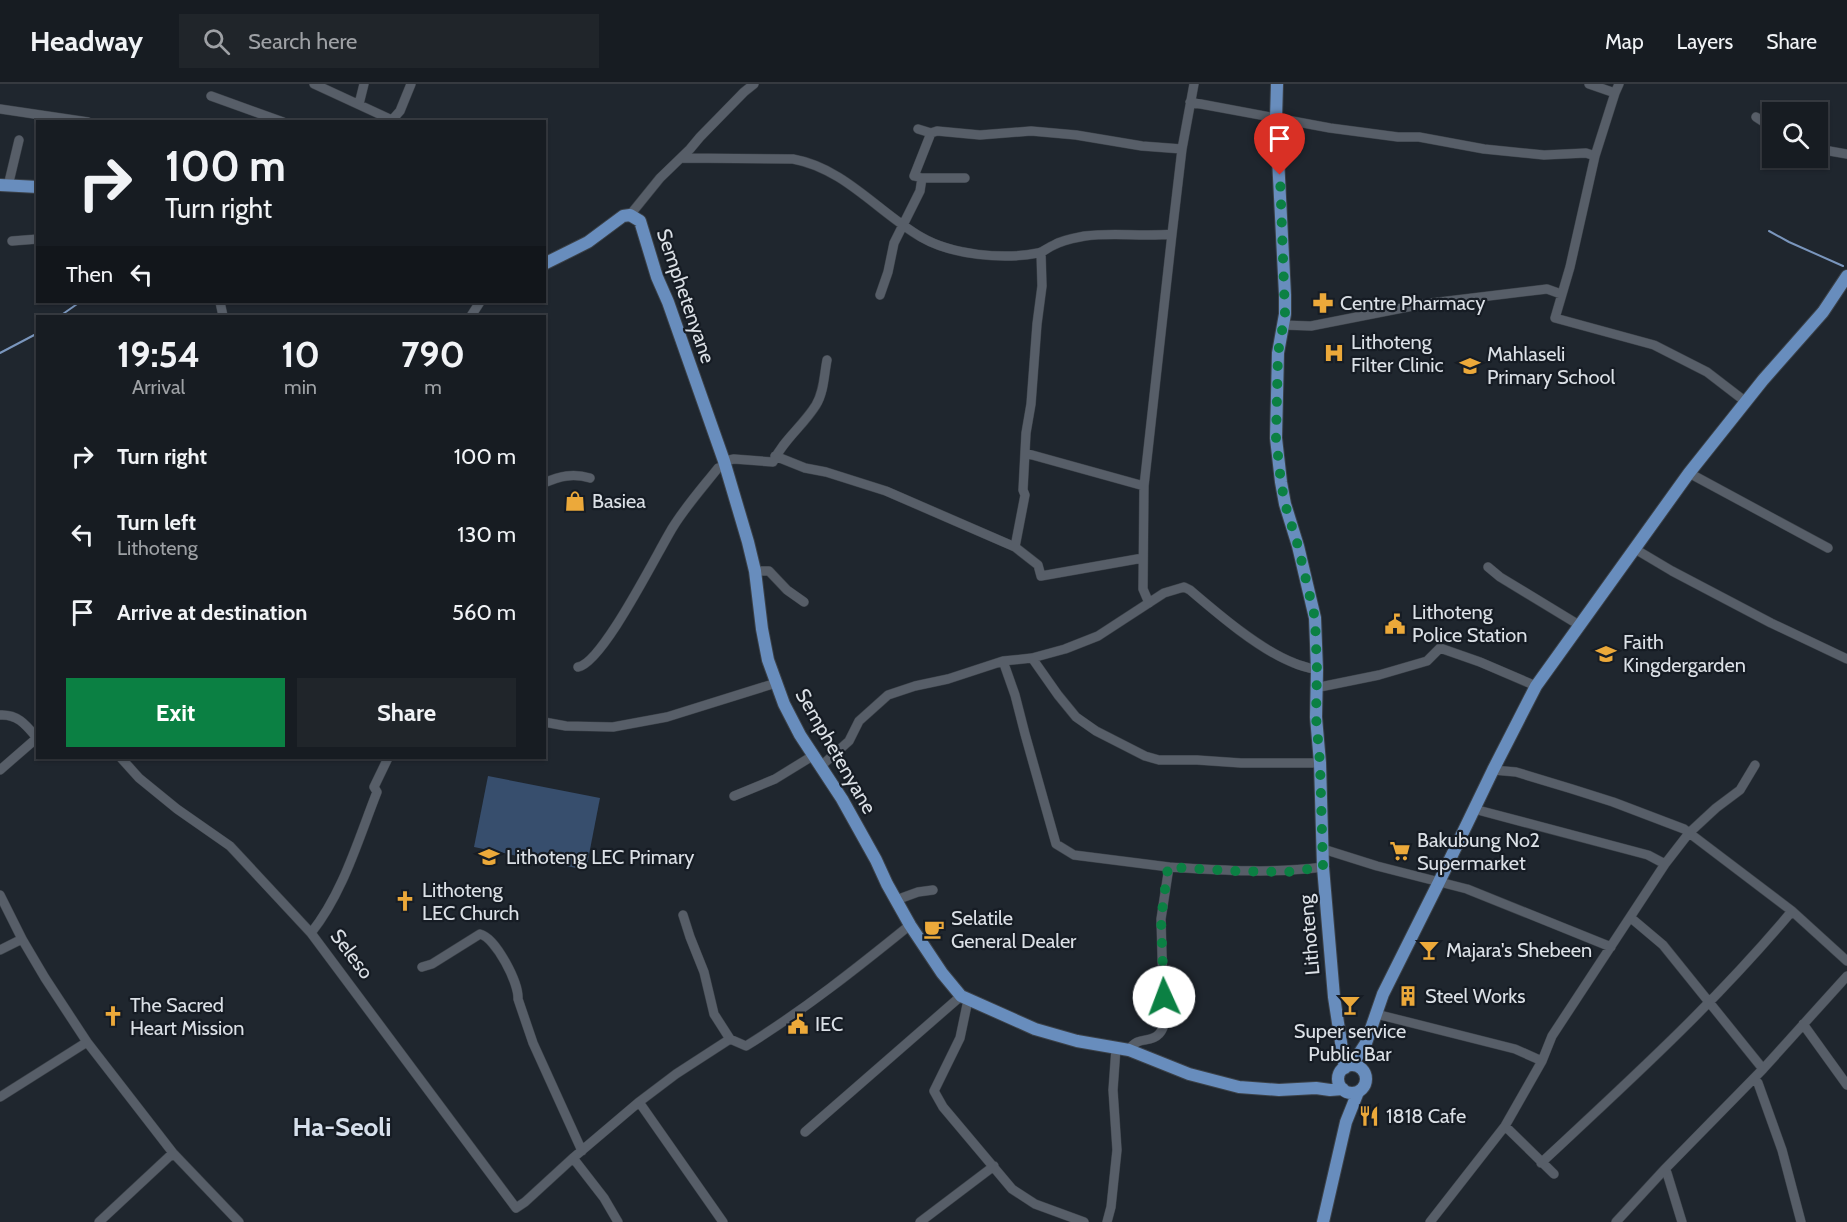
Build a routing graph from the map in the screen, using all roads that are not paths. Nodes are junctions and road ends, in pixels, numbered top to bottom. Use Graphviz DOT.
graph roads {
  1 [pos="314,84"];
  2 [pos="364,84"];
  3 [pos="411,84"];
  4 [pos="754,84"];
  5 [pos="1194,84"];
  6 [pos="1277,84"];
  7 [pos="1589,84"];
  8 [pos="1617,88"];
  9 [pos="211,96"];
  10 [pos="1190,102"];
  11 [pos="359,104"];
  12 [pos="0,110"];
  13 [pos="1756,117"];
  14 [pos="1276,119"];
  15 [pos="73,120"];
  16 [pos="277,120"];
  17 [pos="390,120"];
  18 [pos="393,120"];
  19 [pos="1762,121"];
  20 [pos="918,129"];
  21 [pos="931,133"];
  22 [pos="19,140"];
  23 [pos="1182,149"];
  24 [pos="1828,151"];
  25 [pos="1847,154"];
  26 [pos="1595,156"];
  27 [pos="681,158"];
  28 [pos="922,178"];
  29 [pos="966,178"];
  30 [pos="4,185"];
  31 [pos="36,187"];
  32 [pos="630,215"];
  33 [pos="904,226"];
  34 [pos="1172,234"];
  35 [pos="36,238"];
  36 [pos="12,241"];
  37 [pos="1041,253"];
  38 [pos="546,263"];
  39 [pos="1847,276"];
  40 [pos="1561,294"];
  41 [pos="880,295"];
  42 [pos="1283,325"];
  43 [pos="826,360"];
  44 [pos="1746,402"];
  45 [pos="1025,453"];
  46 [pos="776,456"];
  47 [pos="724,463"];
  48 [pos="1689,473"];
  49 [pos="590,478"];
  50 [pos="546,482"];
  51 [pos="1144,486"];
  52 [pos="1015,547"];
  53 [pos="1828,548"];
  54 [pos="1635,549"];
  55 [pos="1143,558"];
  56 [pos="1488,567"];
  57 [pos="755,571"];
  58 [pos="804,602"];
  59 [pos="1149,603"];
  60 [pos="1579,625"];
  61 [pos="1032,658"];
  62 [pos="1847,659"];
  63 [pos="1003,661"];
  64 [pos="578,666"];
  65 [pos="1317,670"];
  66 [pos="776,683"];
  67 [pos="1536,686"];
  68 [pos="1315,688"];
  69 [pos="0,715"];
  70 [pos="546,722"];
  71 [pos="36,737"];
  72 [pos="36,739"];
  73 [pos="813,755"];
  74 [pos="123,759"];
  75 [pos="388,759"];
  76 [pos="1320,763"];
  77 [pos="1755,765"];
  78 [pos="822,766"];
  79 [pos="1493,770"];
  80 [pos="0,771"];
  81 [pos="734,796"];
  82 [pos="1474,809"];
  83 [pos="1689,834"];
  84 [pos="1323,849"];
  85 [pos="1665,864"];
  86 [pos="1168,867"];
  87 [pos="1323,867"];
  88 [pos="1439,882"];
  89 [pos="933,890"];
  90 [pos="0,895"];
  91 [pos="896,900"];
  92 [pos="1792,911"];
  93 [pos="683,915"];
  94 [pos="1631,918"];
  95 [pos="910,925"];
  96 [pos="311,933"];
  97 [pos="22,939"];
  98 [pos="1611,947"];
  99 [pos="0,950"];
  100 [pos="1847,961"];
  101 [pos="423,967"];
  102 [pos="1847,976"];
  103 [pos="965,998"];
  104 [pos="1710,1002"];
  105 [pos="1376,1014"];
  106 [pos="1803,1024"];
  107 [pos="730,1039"];
  108 [pos="87,1042"];
  109 [pos="1366,1043"];
  110 [pos="1116,1048"];
  111 [pos="1129,1050"];
  112 [pos="1542,1061"];
  113 [pos="1344,1069"];
  114 [pos="1763,1069"];
  115 [pos="1364,1071"];
  116 [pos="1754,1079"];
  117 [pos="1847,1085"];
  118 [pos="1316,1088"];
  119 [pos="1348,1090"];
  120 [pos="0,1097"];
  121 [pos="639,1102"];
  122 [pos="1505,1126"];
  123 [pos="805,1132"];
  124 [pos="582,1151"];
  125 [pos="173,1153"];
  126 [pos="573,1158"];
  127 [pos="1541,1163"];
  128 [pos="994,1166"];
  129 [pos="1664,1170"];
  130 [pos="1554,1174"];
  131 [pos="99,1222"];
  132 [pos="239,1222"];
  133 [pos="618,1222"];
  134 [pos="723,1222"];
  135 [pos="920,1222"];
  136 [pos="1084,1222"];
  137 [pos="1107,1222"];
  138 [pos="1323,1222"];
  139 [pos="1430,1222"];
  140 [pos="1616,1222"];
  141 [pos="1683,1222"];
  142 [pos="1801,1222"];
  1 -- 11 [label="street"];
  2 -- 11 [label="street"];
  3 -- 18 [label="street"];
  4 -- 27 [label="street"];
  5 -- 10 [label="street"];
  6 -- 14 [label="main road, Lithoteng"];
  7 -- 8 [label="street"];
  8 -- 26 [label="street"];
  9 -- 16 [label="street"];
  10 -- 14 [label="street"];
  10 -- 23 [label="street"];
  11 -- 17 [label="street"];
  12 -- 15 [label="street"];
  13 -- 19 [label="street"];
  14 -- 26 [label="street"];
  14 -- 42 [label="main road, Lithoteng"];
  20 -- 21 [label="street"];
  21 -- 23 [label="street"];
  21 -- 28 [label="street"];
  22 -- 30 [label="street"];
  23 -- 34 [label="street"];
  24 -- 25 [label="street"];
  26 -- 40 [label="street"];
  27 -- 32 [label="street"];
  27 -- 33 [label="street"];
  28 -- 29 [label="street"];
  28 -- 33 [label="street"];
  30 -- 31 [label="main road"];
  32 -- 38 [label="main road, Semphetenyane"];
  32 -- 47 [label="main road, Semphetenyane"];
  33 -- 37 [label="street"];
  33 -- 41 [label="street"];
  34 -- 37 [label="street"];
  34 -- 51 [label="street"];
  35 -- 36 [label="street"];
  37 -- 45 [label="street"];
  39 -- 44 [label="main road"];
  40 -- 42 [label="street"];
  40 -- 44 [label="street"];
  42 -- 65 [label="main road, Lithoteng"];
  43 -- 46 [label="street"];
  44 -- 48 [label="main road"];
  45 -- 51 [label="street"];
  45 -- 52 [label="street"];
  46 -- 47 [label="street"];
  46 -- 52 [label="street"];
  47 -- 57 [label="main road, Semphetenyane"];
  47 -- 64 [label="street"];
  48 -- 53 [label="street"];
  48 -- 54 [label="main road"];
  49 -- 50 [label="street"];
  51 -- 55 [label="street"];
  52 -- 55 [label="street"];
  54 -- 60 [label="main road"];
  54 -- 62 [label="street"];
  55 -- 59 [label="street"];
  56 -- 60 [label="street"];
  57 -- 58 [label="street"];
  57 -- 66 [label="main road, Semphetenyane"];
  59 -- 61 [label="street"];
  59 -- 65 [label="street"];
  60 -- 67 [label="main road"];
  61 -- 63 [label="street"];
  61 -- 76 [label="street"];
  63 -- 78 [label="street"];
  63 -- 86 [label="street"];
  65 -- 68 [label="main road, Lithoteng"];
  66 -- 70 [label="street"];
  66 -- 73 [label="main road, Semphetenyane"];
  67 -- 68 [label="street"];
  67 -- 79 [label="main road"];
  68 -- 76 [label="main road, Lithoteng"];
  69 -- 71 [label="street"];
  72 -- 80 [label="street"];
  73 -- 78 [label="main road, Semphetenyane"];
  73 -- 81 [label="street"];
  74 -- 96 [label="street, Seleso"];
  75 -- 96 [label="street"];
  76 -- 84 [label="main road, Lithoteng"];
  77 -- 83 [label="street"];
  78 -- 91 [label="main road, Semphetenyane"];
  79 -- 82 [label="main road"];
  79 -- 83 [label="street"];
  82 -- 85 [label="street"];
  82 -- 88 [label="main road"];
  83 -- 85 [label="street"];
  83 -- 92 [label="street"];
  84 -- 87 [label="main road, Lithoteng"];
  84 -- 88 [label="street"];
  85 -- 94 [label="street"];
  86 -- 87 [label="street"];
  86 -- 111 [label="street"];
  87 -- 113 [label="main road, Lithoteng"];
  88 -- 98 [label="street"];
  88 -- 105 [label="main road"];
  89 -- 91 [label="street"];
  90 -- 97 [label="street"];
  91 -- 95 [label="main road, Semphetenyane"];
  92 -- 100 [label="street"];
  92 -- 104 [label="street"];
  93 -- 107 [label="street"];
  94 -- 98 [label="street"];
  94 -- 104 [label="street"];
  95 -- 103 [label="main road, Semphetenyane"];
  95 -- 107 [label="street"];
  96 -- 126 [label="street, Seleso"];
  97 -- 99 [label="street"];
  97 -- 108 [label="street"];
  98 -- 112 [label="street"];
  101 -- 124 [label="street"];
  102 -- 106 [label="street"];
  103 -- 110 [label="main road, Semphetenyane"];
  103 -- 123 [label="street"];
  103 -- 128 [label="street"];
  104 -- 114 [label="street"];
  104 -- 127 [label="street"];
  105 -- 109 [label="main road"];
  105 -- 112 [label="street"];
  106 -- 114 [label="street"];
  106 -- 117 [label="street"];
  107 -- 121 [label="street"];
  108 -- 120 [label="street"];
  108 -- 125 [label="street"];
  109 -- 113 [label="main road"];
  109 -- 115 [label="main road"];
  110 -- 111 [label="main road, Semphetenyane"];
  110 -- 137 [label="street"];
  111 -- 118 [label="main road, Semphetenyane"];
  112 -- 122 [label="street"];
  113 -- 115 [label="main road"];
  113 -- 118 [label="main road"];
  113 -- 119 [label="main road"];
  114 -- 116 [label="street"];
  115 -- 119 [label="main road"];
  116 -- 129 [label="street"];
  116 -- 142 [label="street"];
  118 -- 119 [label="main road"];
  119 -- 138 [label="main road"];
  121 -- 124 [label="street"];
  121 -- 134 [label="street"];
  122 -- 127 [label="street"];
  122 -- 139 [label="street"];
  124 -- 126 [label="street"];
  125 -- 131 [label="street"];
  125 -- 132 [label="street"];
  126 -- 133 [label="street"];
  127 -- 130 [label="street"];
  128 -- 135 [label="street"];
  128 -- 136 [label="street"];
  129 -- 140 [label="street"];
  129 -- 141 [label="street"];
}
